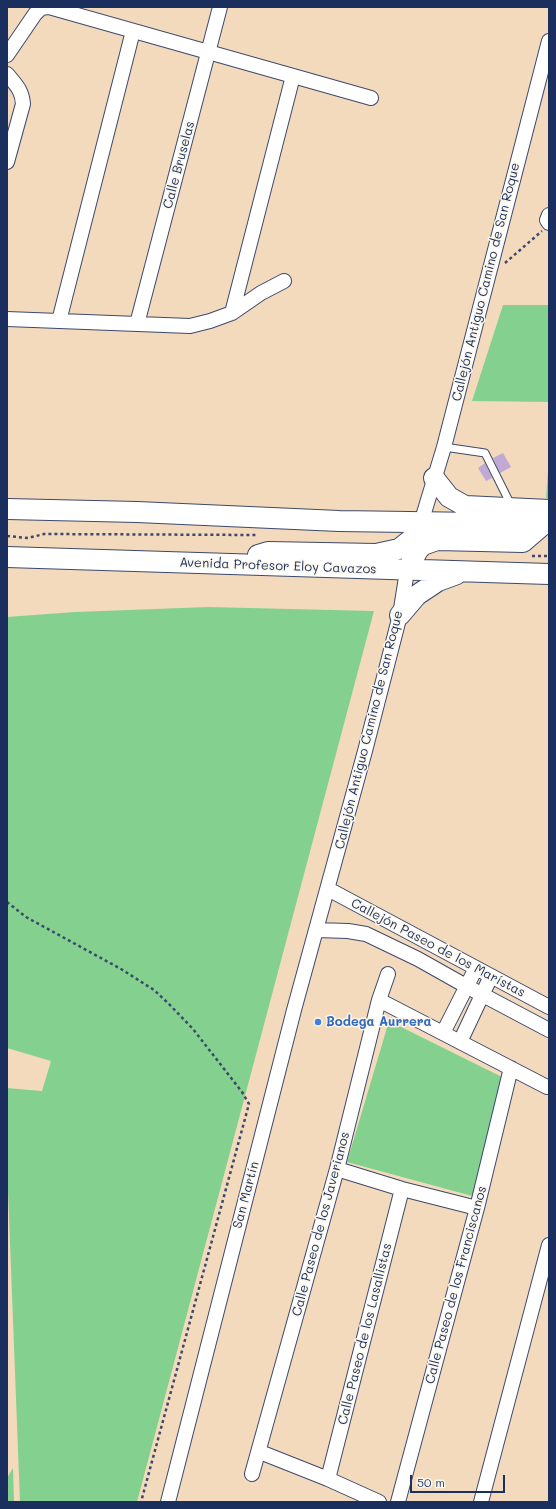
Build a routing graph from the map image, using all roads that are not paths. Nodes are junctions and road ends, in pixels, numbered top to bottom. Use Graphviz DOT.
graph roads {
  1 [pos="48,7"];
  2 [pos="220,7"];
  3 [pos="133,31"];
  4 [pos="549,41"];
  5 [pos="208,52"];
  6 [pos="7,55"];
  7 [pos="7,74"];
  8 [pos="293,76"];
  9 [pos="371,98"];
  10 [pos="7,162"];
  11 [pos="284,281"];
  12 [pos="232,313"];
  13 [pos="7,319"];
  14 [pos="59,320"];
  15 [pos="137,324"];
  16 [pos="444,447"];
  17 [pos="434,478"];
  18 [pos="7,509"];
  19 [pos="514,509"];
  20 [pos="547,519"];
  21 [pos="355,523"];
  22 [pos="421,523"];
  23 [pos="399,549"];
  24 [pos="359,554"];
  25 [pos="7,557"];
  26 [pos="230,564"];
  27 [pos="407,571"];
  28 [pos="462,572"];
  29 [pos="549,574"];
  30 [pos="400,615"];
  31 [pos="328,889"];
  32 [pos="316,930"];
  33 [pos="476,968"];
  34 [pos="388,974"];
  35 [pos="491,976"];
  36 [pos="466,986"];
  37 [pos="482,994"];
  38 [pos="379,1000"];
  39 [pos="549,1007"];
  40 [pos="549,1030"];
  41 [pos="443,1033"];
  42 [pos="460,1042"];
  43 [pos="511,1068"];
  44 [pos="547,1087"];
  45 [pos="337,1169"];
  46 [pos="402,1189"];
  47 [pos="477,1208"];
  48 [pos="549,1245"];
  49 [pos="546,1273"];
  50 [pos="260,1452"];
  51 [pos="252,1474"];
  52 [pos="328,1479"];
  53 [pos="168,1502"];
  54 [pos="379,1502"];
  55 [pos="398,1502"];
  56 [pos="481,1502"];
  1 -- 3 [label="street"];
  1 -- 6 [label="street"];
  2 -- 5 [label="street, Calle Bruselas"];
  3 -- 5 [label="street"];
  3 -- 14 [label="street"];
  4 -- 16 [label="street, Callejón Antiguo Camino de San Roque"];
  5 -- 8 [label="street"];
  5 -- 15 [label="street, Calle Bruselas"];
  7 -- 10 [label="street"];
  8 -- 9 [label="street"];
  8 -- 12 [label="street"];
  11 -- 12 [label="street"];
  12 -- 15 [label="street"];
  13 -- 14 [label="street"];
  14 -- 15 [label="street"];
  16 -- 17 [label="street, Callejón Antiguo Camino de San Roque"];
  16 -- 19 [label="lane"];
  17 -- 19 [label="main road"];
  17 -- 22 [label="street, Callejón Antiguo Camino de San Roque"];
  18 -- 21 [label="main road"];
  19 -- 20 [label="main road"];
  20 -- 22 [label="main road"];
  20 -- 27 [label="main road"];
  21 -- 22 [label="main road"];
  21 -- 23 [label="main road"];
  21 -- 24 [label="main road"];
  22 -- 23 [label="main road"];
  23 -- 24 [label="main road"];
  23 -- 27 [label="main road"];
  24 -- 26 [label="main road"];
  25 -- 26 [label="main road, Avenida Profesor Eloy Cavazos"];
  26 -- 27 [label="main road, Avenida Profesor Eloy Cavazos"];
  27 -- 28 [label="main road, Avenida Profesor Eloy Cavazos"];
  27 -- 30 [label="street, Callejón Antiguo Camino de San Roque"];
  28 -- 29 [label="main road, Avenida Profesor Eloy Cavazos"];
  28 -- 30 [label="main road"];
  30 -- 31 [label="street, Callejón Antiguo Camino de San Roque"];
  31 -- 32 [label="street, San Martín"];
  31 -- 33 [label="street, Callejón Paseo de los Marístas"];
  32 -- 36 [label="street, Callejón Paseo de los Marístas"];
  32 -- 53 [label="street, San Martín"];
  33 -- 35 [label="street, Callejón Paseo de los Marístas"];
  33 -- 36 [label="street"];
  34 -- 38 [label="street, Calle Paseo de los Javerianos"];
  35 -- 37 [label="street"];
  35 -- 39 [label="street, Callejón Paseo de los Marístas"];
  36 -- 37 [label="street, Callejón Paseo de los Marístas"];
  36 -- 41 [label="street"];
  37 -- 40 [label="street, Callejón Paseo de los Marístas"];
  37 -- 42 [label="street"];
  38 -- 41 [label="street"];
  38 -- 45 [label="street, Calle Paseo de los Javerianos"];
  41 -- 42 [label="street"];
  42 -- 43 [label="street"];
  43 -- 44 [label="street"];
  43 -- 47 [label="street, Calle Paseo de los Franciscanos"];
  45 -- 46 [label="street"];
  45 -- 50 [label="street, Calle Paseo de los Javerianos"];
  46 -- 47 [label="street"];
  46 -- 52 [label="street, Calle Paseo de los Lasallistas"];
  47 -- 55 [label="street, Calle Paseo de los Franciscanos"];
  48 -- 49 [label="street"];
  49 -- 56 [label="street"];
  50 -- 51 [label="street, Calle Paseo de los Javerianos"];
  50 -- 52 [label="street"];
  52 -- 54 [label="street"];
}
